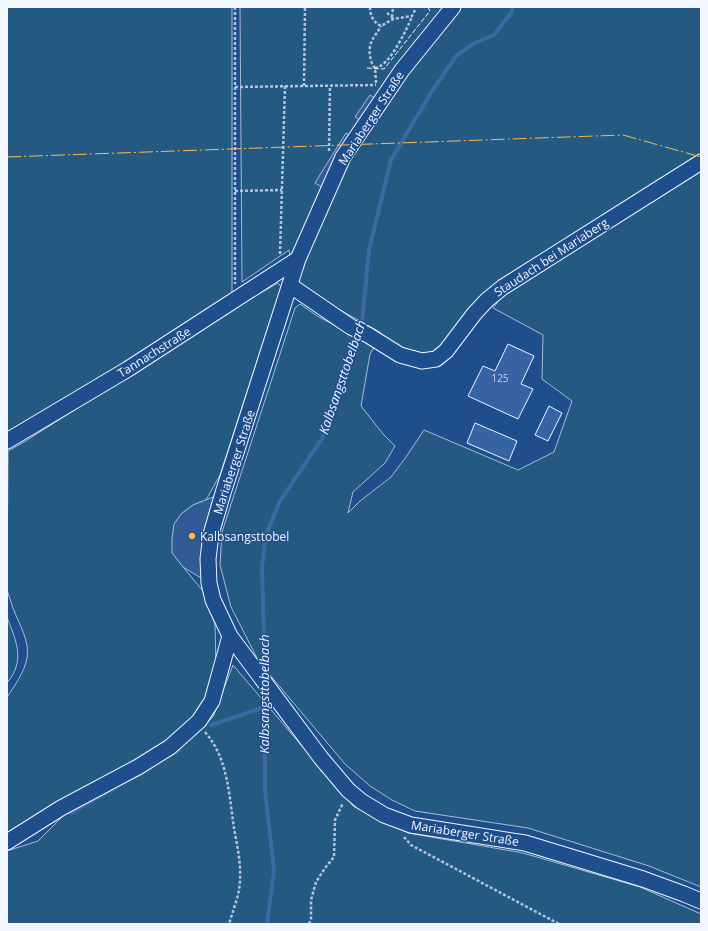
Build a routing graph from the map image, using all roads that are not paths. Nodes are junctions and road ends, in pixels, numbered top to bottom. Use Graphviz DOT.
graph roads {
  1 [pos="453,7"];
  2 [pos="701,162"];
  3 [pos="298,260"];
  4 [pos="291,286"];
  5 [pos="7,441"];
  6 [pos="230,636"];
  7 [pos="7,842"];
  8 [pos="701,901"];
  1 -- 3 [label="street, Mariaberger Straße"];
  2 -- 4 [label="street, Staudach bei Mariaberg"];
  3 -- 4 [label="street, Mariaberger Straße"];
  3 -- 5 [label="street, Tannachstraße"];
  4 -- 6 [label="street, Mariaberger Straße"];
  6 -- 7 [label="street"];
  6 -- 8 [label="street, Mariaberger Straße"];
}
